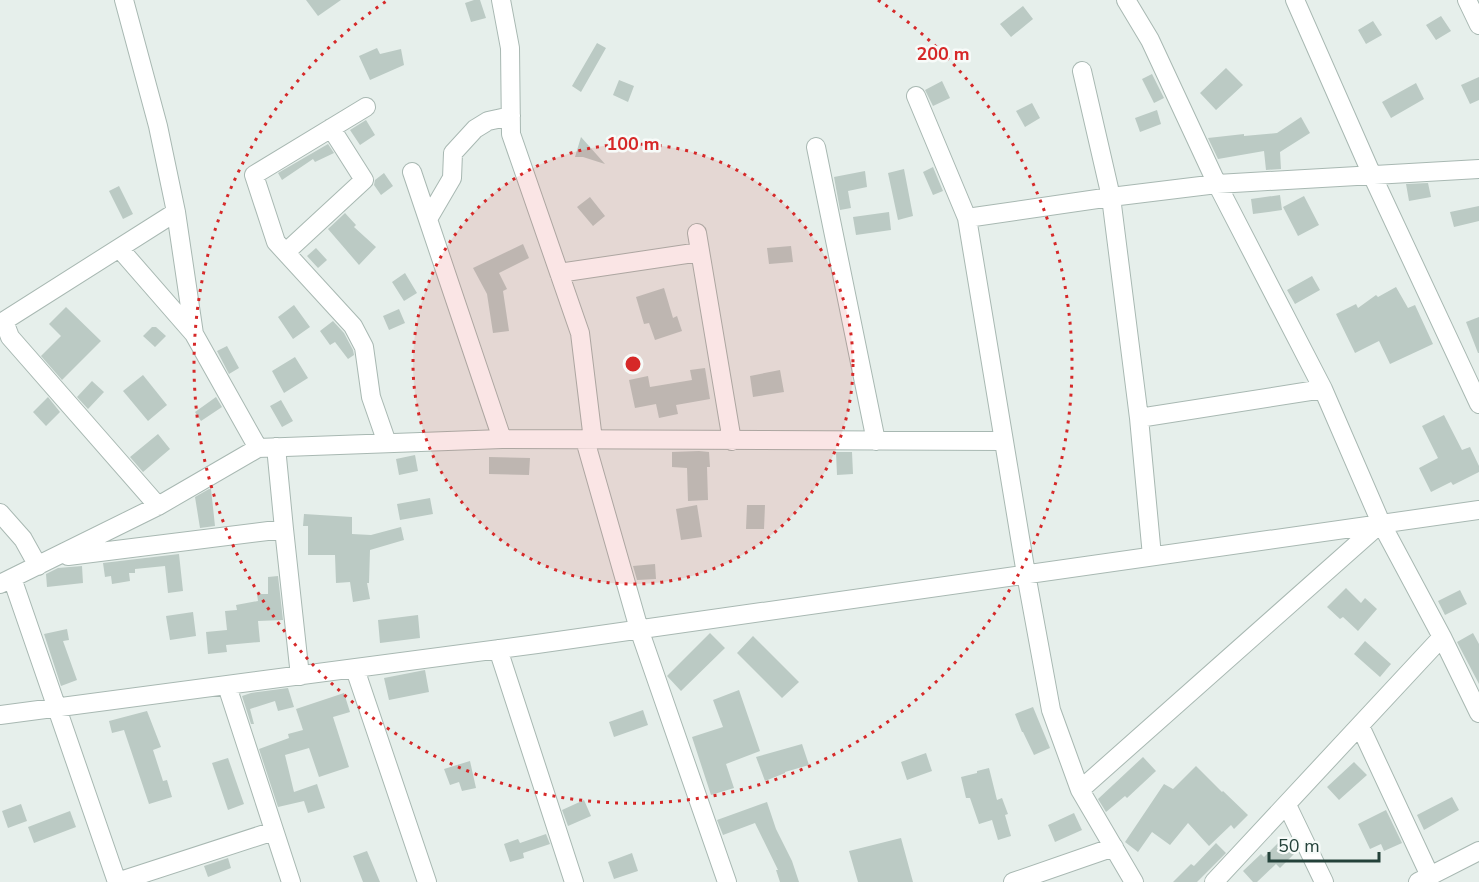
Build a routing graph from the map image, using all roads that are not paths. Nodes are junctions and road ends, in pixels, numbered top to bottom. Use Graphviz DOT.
graph roads {
  1 [pos="124,0"];
  2 [pos="501,0"];
  3 [pos="1126,0"];
  4 [pos="1295,0"];
  5 [pos="1467,0"];
  6 [pos="1479,25"];
  7 [pos="1082,70"];
  8 [pos="916,96"];
  9 [pos="366,107"];
  10 [pos="511,116"];
  11 [pos="331,128"];
  12 [pos="816,147"];
  13 [pos="1479,169"];
  14 [pos="412,172"];
  15 [pos="1372,176"];
  16 [pos="1216,184"];
  17 [pos="1112,197"];
  18 [pos="176,212"];
  19 [pos="967,218"];
  20 [pos="428,219"];
  21 [pos="697,232"];
  22 [pos="119,248"];
  23 [pos="286,252"];
  24 [pos="700,252"];
  25 [pos="559,273"];
  26 [pos="194,334"];
  27 [pos="1323,389"];
  28 [pos="1479,404"];
  29 [pos="1138,418"];
  30 [pos="502,439"];
  31 [pos="589,440"];
  32 [pos="732,441"];
  33 [pos="876,441"];
  34 [pos="1004,441"];
  35 [pos="387,443"];
  36 [pos="267,448"];
  37 [pos="158,506"];
  38 [pos="1479,510"];
  39 [pos="0,513"];
  40 [pos="1381,523"];
  41 [pos="284,528"];
  42 [pos="1152,556"];
  43 [pos="56,557"];
  44 [pos="38,566"];
  45 [pos="1026,574"];
  46 [pos="6,581"];
  47 [pos="639,629"];
  48 [pos="1442,637"];
  49 [pos="498,649"];
  50 [pos="355,669"];
  51 [pos="300,676"];
  52 [pos="227,686"];
  53 [pos="1477,705"];
  54 [pos="57,708"];
  55 [pos="0,715"];
  56 [pos="1360,726"];
  57 [pos="1080,790"];
  58 [pos="1287,805"];
  59 [pos="274,831"];
  60 [pos="1114,847"];
  61 [pos="1479,851"];
  62 [pos="1424,879"];
  63 [pos="117,882"];
  64 [pos="291,882"];
  65 [pos="428,882"];
  66 [pos="574,882"];
  67 [pos="728,882"];
  68 [pos="1013,882"];
  69 [pos="1134,882"];
  70 [pos="1214,882"];
  71 [pos="1324,882"];
  1 -- 18 [label="street"];
  2 -- 10 [label="street"];
  3 -- 16 [label="street"];
  4 -- 15 [label="street"];
  5 -- 6 [label="street"];
  7 -- 17 [label="street"];
  8 -- 19 [label="street"];
  9 -- 11 [label="street"];
  10 -- 20 [label="street"];
  10 -- 25 [label="street"];
  11 -- 23 [label="street"];
  11 -- 23 [label="street"];
  12 -- 33 [label="street"];
  13 -- 15 [label="street"];
  14 -- 20 [label="street"];
  15 -- 16 [label="street"];
  15 -- 28 [label="street"];
  16 -- 17 [label="street"];
  16 -- 27 [label="street"];
  17 -- 19 [label="street"];
  17 -- 29 [label="street"];
  18 -- 22 [label="street"];
  18 -- 26 [label="street"];
  19 -- 34 [label="street"];
  20 -- 30 [label="street"];
  21 -- 24 [label="street"];
  22 -- 26 [label="street"];
  22 -- 37 [label="street"];
  23 -- 35 [label="street"];
  24 -- 25 [label="street"];
  24 -- 32 [label="street"];
  25 -- 31 [label="street"];
  26 -- 36 [label="street"];
  27 -- 29 [label="street"];
  27 -- 40 [label="street"];
  29 -- 42 [label="street"];
  30 -- 31 [label="street"];
  30 -- 35 [label="street"];
  31 -- 32 [label="street"];
  31 -- 47 [label="street"];
  32 -- 33 [label="street"];
  33 -- 34 [label="street"];
  34 -- 45 [label="street"];
  35 -- 36 [label="street"];
  36 -- 37 [label="street"];
  36 -- 41 [label="street"];
  37 -- 43 [label="street"];
  38 -- 40 [label="street"];
  39 -- 44 [label="street"];
  40 -- 42 [label="street"];
  40 -- 48 [label="street"];
  40 -- 57 [label="street"];
  41 -- 43 [label="street"];
  41 -- 51 [label="street"];
  42 -- 45 [label="street"];
  43 -- 44 [label="street"];
  44 -- 46 [label="street"];
  45 -- 47 [label="street"];
  45 -- 57 [label="street"];
  46 -- 54 [label="street"];
  47 -- 49 [label="street"];
  47 -- 67 [label="street"];
  48 -- 53 [label="street"];
  48 -- 56 [label="street"];
  49 -- 50 [label="street"];
  49 -- 66 [label="street"];
  50 -- 51 [label="street"];
  50 -- 65 [label="street"];
  51 -- 52 [label="street"];
  52 -- 54 [label="street"];
  52 -- 59 [label="street"];
  54 -- 55 [label="street"];
  54 -- 63 [label="street"];
  56 -- 58 [label="street"];
  56 -- 62 [label="street"];
  57 -- 60 [label="street"];
  58 -- 70 [label="street"];
  58 -- 71 [label="street"];
  59 -- 63 [label="street"];
  59 -- 64 [label="street"];
  60 -- 68 [label="street"];
  60 -- 69 [label="street"];
  61 -- 62 [label="street"];
}
